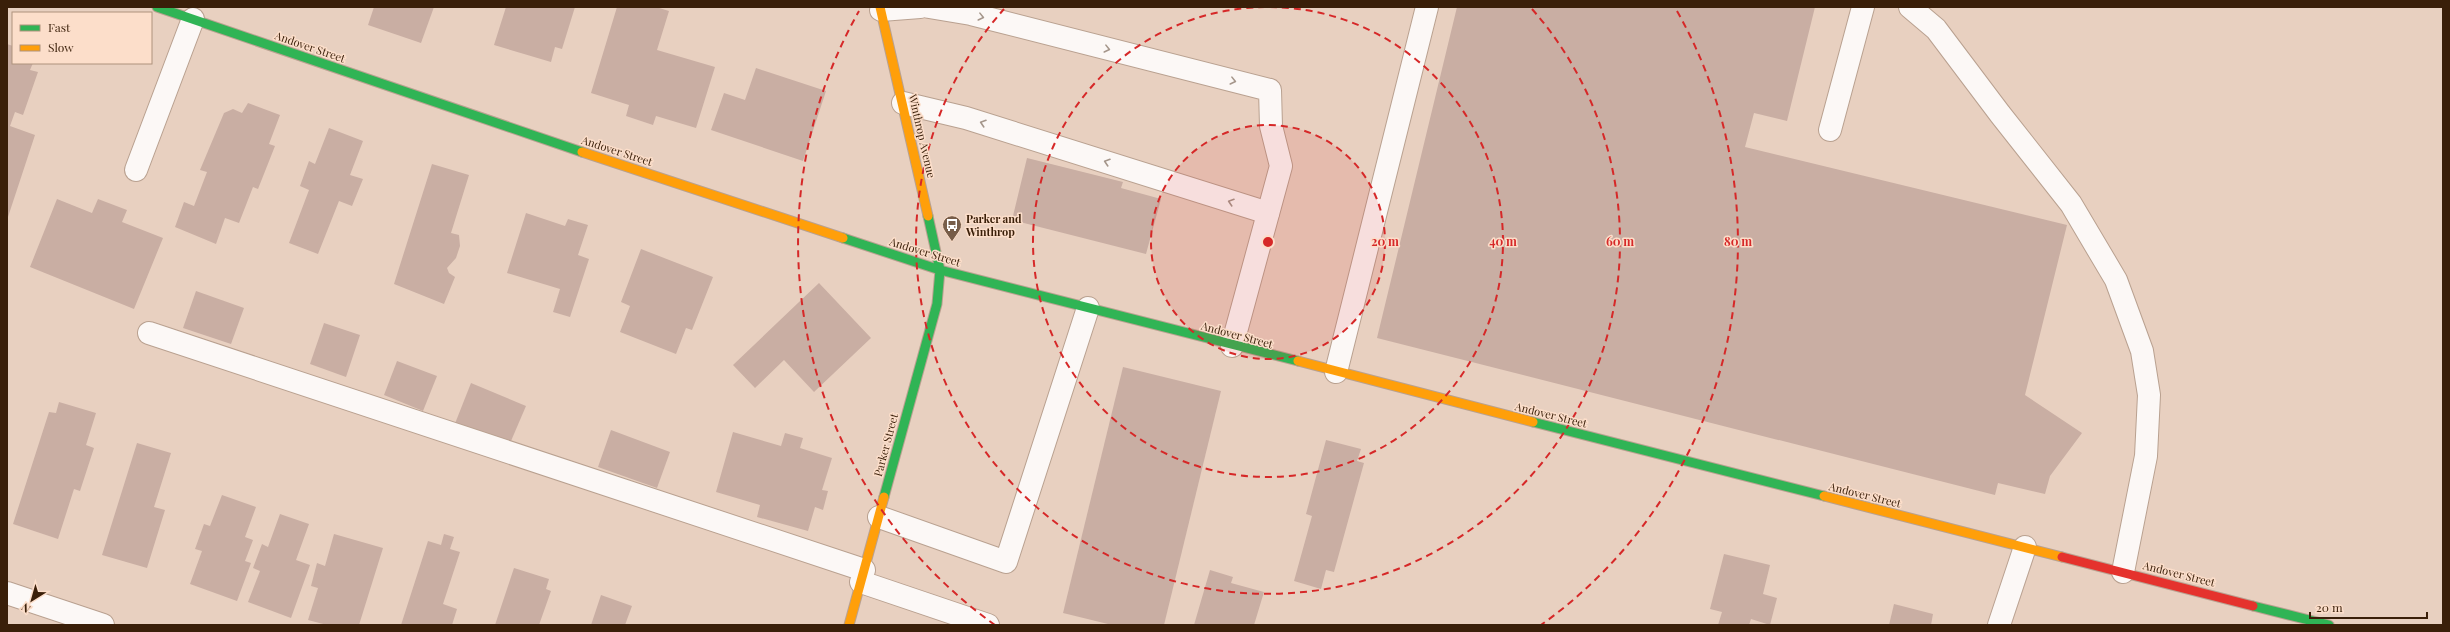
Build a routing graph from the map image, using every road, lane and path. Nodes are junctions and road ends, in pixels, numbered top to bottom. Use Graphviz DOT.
graph roads {
  1 [pos="157,7"];
  2 [pos="920,7"];
  3 [pos="929,7"];
  4 [pos="1427,7"];
  5 [pos="1863,7"];
  6 [pos="1910,7"];
  7 [pos="880,8"];
  8 [pos="193,19"];
  9 [pos="903,102"];
  10 [pos="1830,130"];
  11 [pos="136,170"];
  12 [pos="1268,213"];
  13 [pos="940,270"];
  14 [pos="1088,308"];
  15 [pos="149,333"];
  16 [pos="1232,346"];
  17 [pos="1336,372"];
  18 [pos="879,518"];
  19 [pos="2025,547"];
  20 [pos="2123,572"];
  21 [pos="863,576"];
  22 [pos="7,593"];
  23 [pos="103,625"];
  24 [pos="849,625"];
  25 [pos="988,625"];
  26 [pos="1999,625"];
  27 [pos="2329,625"];
  1 -- 8 [label="main road, Andover Street"];
  2 -- 7 [label="street"];
  3 -- 12 [label="street, one-way"];
  4 -- 17 [label="street"];
  5 -- 10 [label="street"];
  6 -- 20 [label="street"];
  7 -- 9 [label="main road, Winthrop Avenue"];
  8 -- 11 [label="street"];
  8 -- 13 [label="main road, Andover Street"];
  12 -- 9 [label="street, one-way"];
  9 -- 13 [label="main road, Winthrop Avenue"];
  12 -- 16 [label="street"];
  13 -- 14 [label="main road, Andover Street"];
  13 -- 18 [label="main road, Parker Street"];
  14 -- 16 [label="main road, Andover Street"];
  14 -- 18 [label="street"];
  15 -- 21 [label="street"];
  16 -- 17 [label="main road, Andover Street"];
  17 -- 19 [label="main road, Andover Street"];
  18 -- 21 [label="main road, Parker Street"];
  19 -- 20 [label="main road, Andover Street"];
  19 -- 26 [label="street"];
  20 -- 27 [label="main road, Andover Street"];
  21 -- 24 [label="main road, Parker Street"];
  21 -- 25 [label="street"];
  22 -- 23 [label="street"];
}
